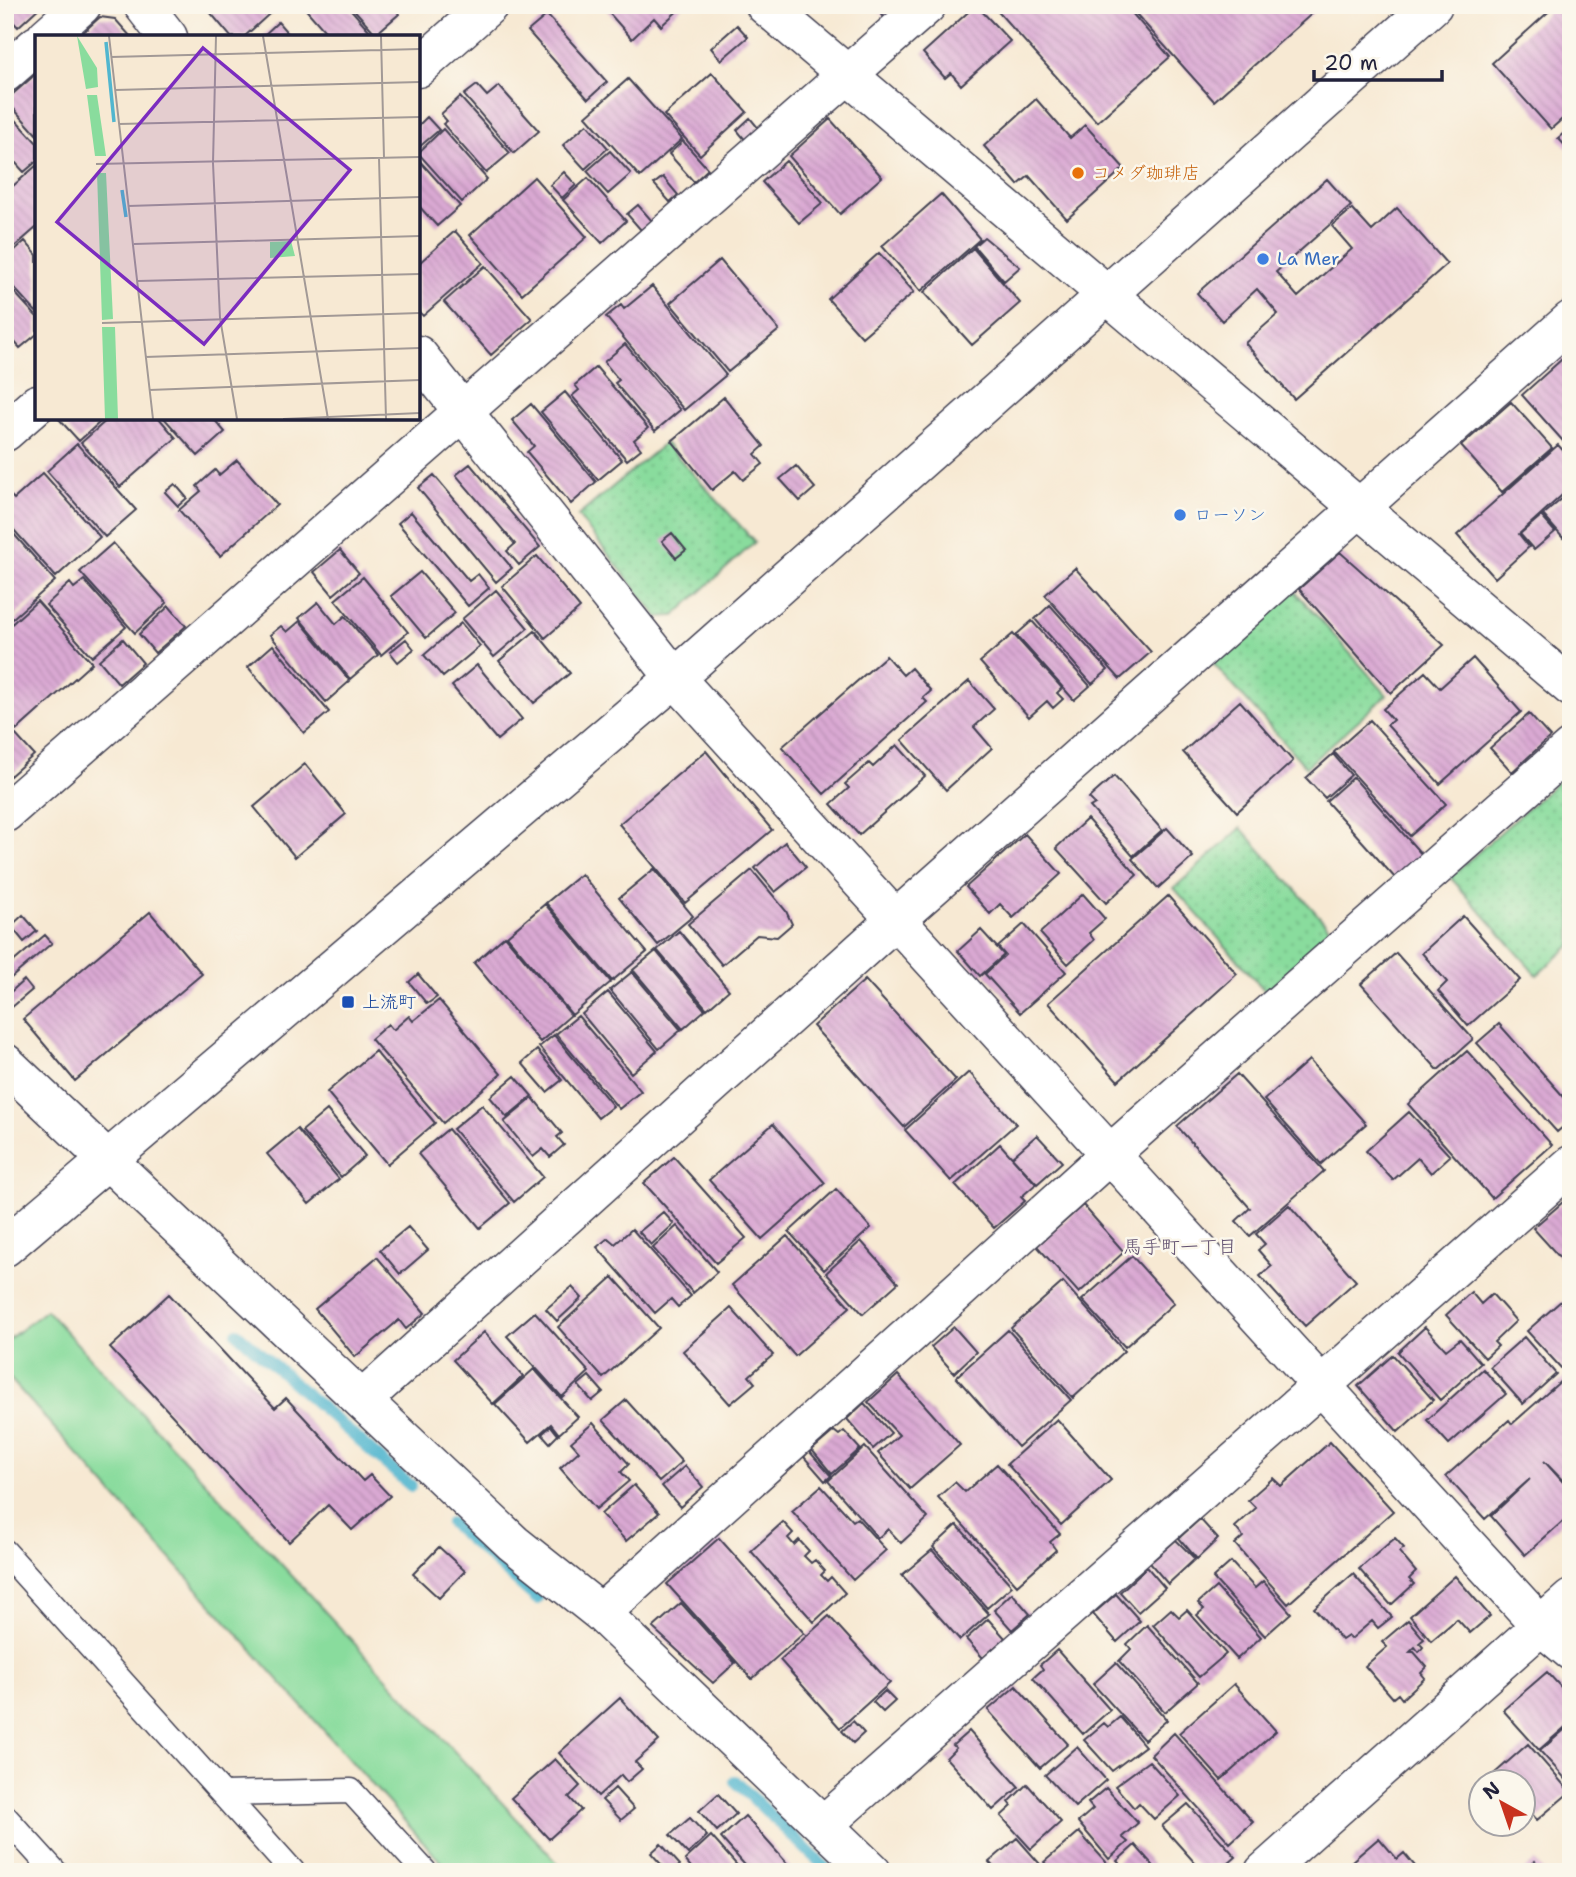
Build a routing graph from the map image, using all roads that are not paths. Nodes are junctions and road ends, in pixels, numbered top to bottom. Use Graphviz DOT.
graph roads {
  1 [pos="82,5"];
  2 [pos="143,5"];
  3 [pos="489,5"];
  4 [pos="765,5"];
  5 [pos="927,5"];
  6 [pos="1433,5"];
  7 [pos="48,35"];
  8 [pos="166,35"];
  9 [pos="35,47"];
  10 [pos="420,66"];
  11 [pos="5,73"];
  12 [pos="849,74"];
  13 [pos="1107,295"];
  14 [pos="1571,320"];
  15 [pos="420,358"];
  16 [pos="35,406"];
  17 [pos="463,412"];
  18 [pos="5,432"];
  19 [pos="1358,510"];
  20 [pos="676,678"];
  21 [pos="1571,687"];
  22 [pos="1571,748"];
  23 [pos="5,813"];
  24 [pos="895,920"];
  25 [pos="5,1063"];
  26 [pos="1110,1154"];
  27 [pos="108,1161"];
  28 [pos="1571,1165"];
  29 [pos="5,1247"];
  30 [pos="1320,1384"];
  31 [pos="362,1401"];
  32 [pos="5,1552"];
  33 [pos="1571,1599"];
  34 [pos="601,1613"];
  35 [pos="1541,1626"];
  36 [pos="1571,1651"];
  37 [pos="223,1794"];
  38 [pos="5,1817"];
  39 [pos="823,1825"];
  40 [pos="55,1872"];
  41 [pos="293,1872"];
  42 [pos="425,1872"];
  43 [pos="872,1872"];
  44 [pos="1264,1872"];
  1 -- 7 [label="street"];
  2 -- 8 [label="street"];
  3 -- 10 [label="street"];
  4 -- 12 [label="street"];
  5 -- 12 [label="street"];
  6 -- 13 [label="street"];
  9 -- 11 [label="street"];
  12 -- 13 [label="street"];
  12 -- 17 [label="street"];
  13 -- 19 [label="street"];
  13 -- 20 [label="street"];
  14 -- 19 [label="street"];
  15 -- 17 [label="street"];
  16 -- 18 [label="street"];
  17 -- 20 [label="street"];
  17 -- 23 [label="street"];
  19 -- 21 [label="street"];
  19 -- 24 [label="street"];
  20 -- 24 [label="street"];
  20 -- 27 [label="street"];
  22 -- 26 [label="street"];
  24 -- 26 [label="street"];
  24 -- 31 [label="street"];
  25 -- 27 [label="street"];
  26 -- 30 [label="street"];
  26 -- 34 [label="street"];
  27 -- 29 [label="street"];
  27 -- 31 [label="street"];
  28 -- 30 [label="street"];
  30 -- 35 [label="street"];
  30 -- 39 [label="street"];
  31 -- 34 [label="street"];
  32 -- 37 [label="lane"];
  33 -- 35 [label="street"];
  34 -- 39 [label="street"];
  35 -- 36 [label="street"];
  35 -- 44 [label="street"];
  37 -- 41 [label="lane"];
  37 -- 42 [label="lane"];
  38 -- 40 [label="lane"];
  39 -- 43 [label="street"];
}
